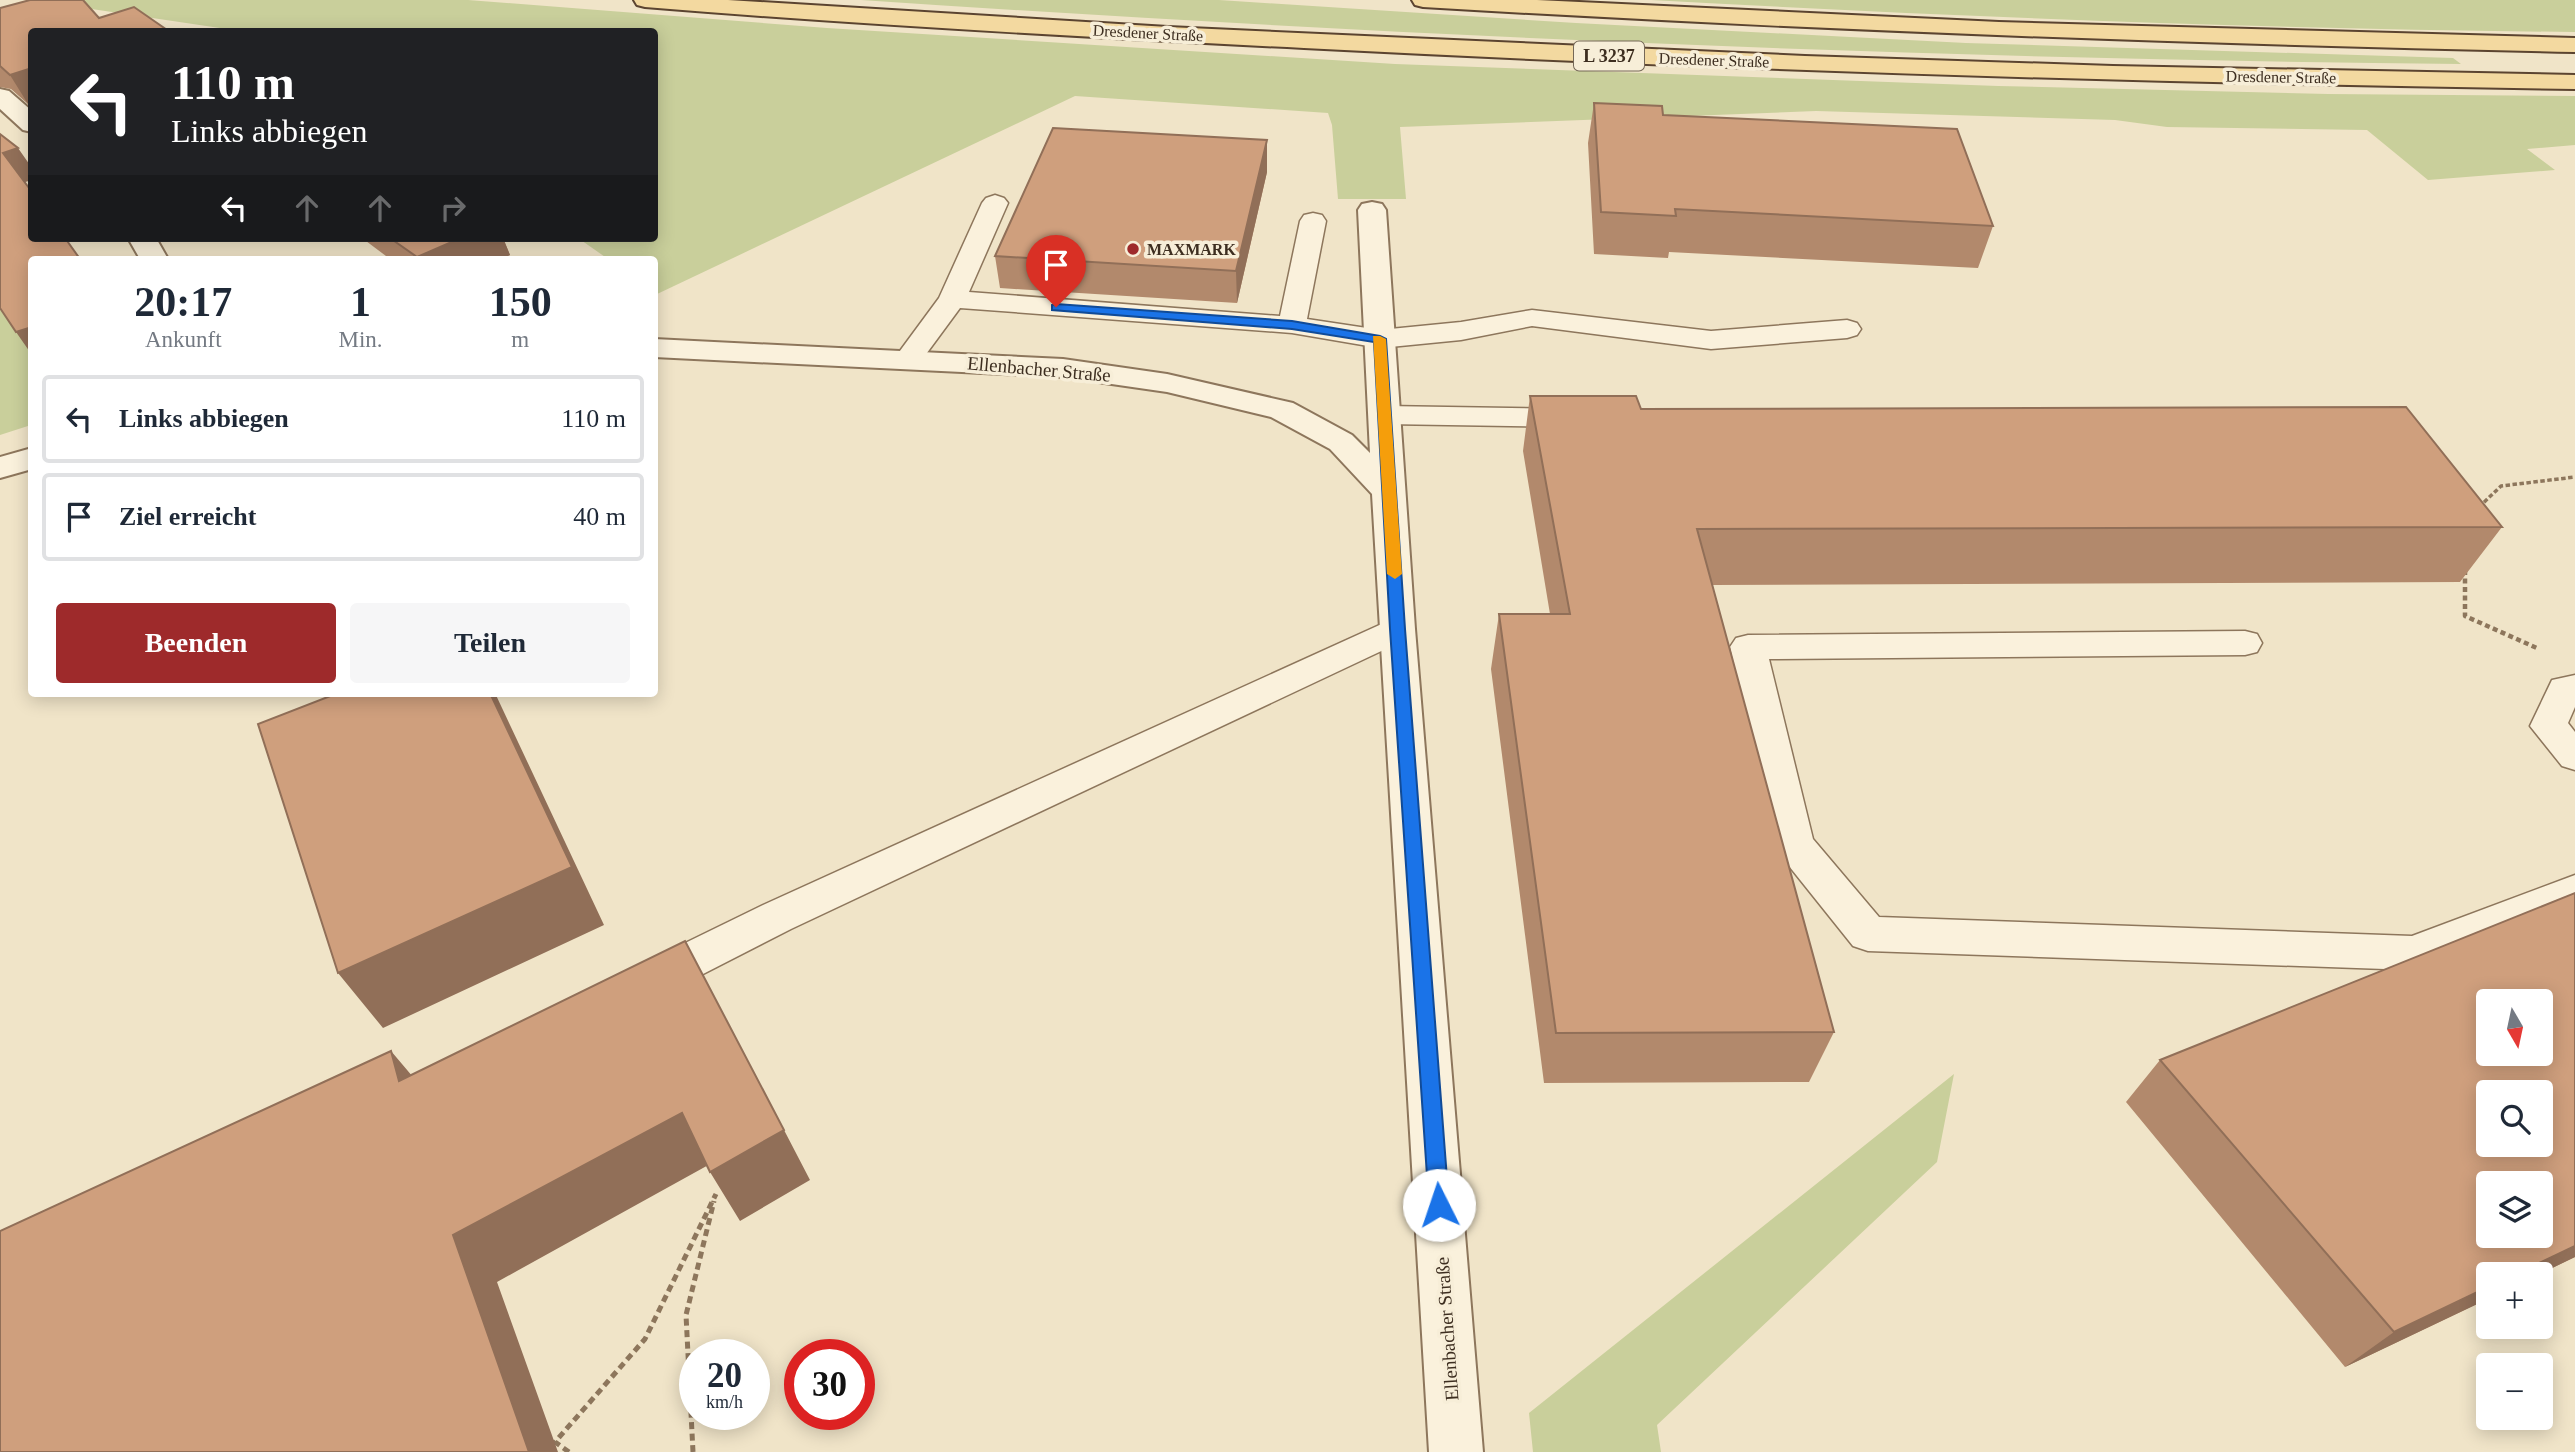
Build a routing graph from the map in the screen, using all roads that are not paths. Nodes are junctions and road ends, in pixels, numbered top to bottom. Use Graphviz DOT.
graph roads {
  1 [pos="645,0"];
  2 [pos="1423,0"];
  3 [pos="2575,45"];
  4 [pos="2575,82"];
  5 [pos="0,96"];
  6 [pos="28,122"];
  7 [pos="28,126"];
  8 [pos="0,135"];
  9 [pos="995,203"];
  10 [pos="1371,210"];
  11 [pos="1312,221"];
  12 [pos="952,299"];
  13 [pos="1292,325"];
  14 [pos="1847,329"];
  15 [pos="1380,339"];
  16 [pos="658,348"];
  17 [pos="908,359"];
  18 [pos="1385,415"];
  19 [pos="1604,418"];
  20 [pos="28,458"];
  21 [pos="0,468"];
  22 [pos="1390,493"];
  23 [pos="1397,629"];
  24 [pos="2245,643"];
  25 [pos="2575,688"];
  26 [pos="2575,756"];
  27 [pos="2575,891"];
  28 [pos="611,998"];
  29 [pos="1456,1452"];
  1 -- 4 [label="main road, Dresdener Straße / L 3237"];
  2 -- 3 [label="main road, Dresdener Straße"];
  5 -- 6 [label="street"];
  7 -- 8 [label="street"];
  9 -- 12 [label="lane"];
  10 -- 15 [label="street, Ellenbacher Straße"];
  11 -- 13 [label="lane"];
  12 -- 13 [label="lane"];
  12 -- 17 [label="lane"];
  13 -- 15 [label="lane"];
  14 -- 15 [label="lane"];
  15 -- 18 [label="street, Ellenbacher Straße"];
  16 -- 17 [label="street, Ellenbacher Straße"];
  17 -- 22 [label="street, Ellenbacher Straße"];
  18 -- 19 [label="lane"];
  18 -- 22 [label="street, Ellenbacher Straße"];
  20 -- 21 [label="street"];
  22 -- 23 [label="street, Ellenbacher Straße"];
  23 -- 28 [label="lane"];
  23 -- 29 [label="street, Ellenbacher Straße"];
  24 -- 27 [label="lane"];
  25 -- 26 [label="lane"];
}
